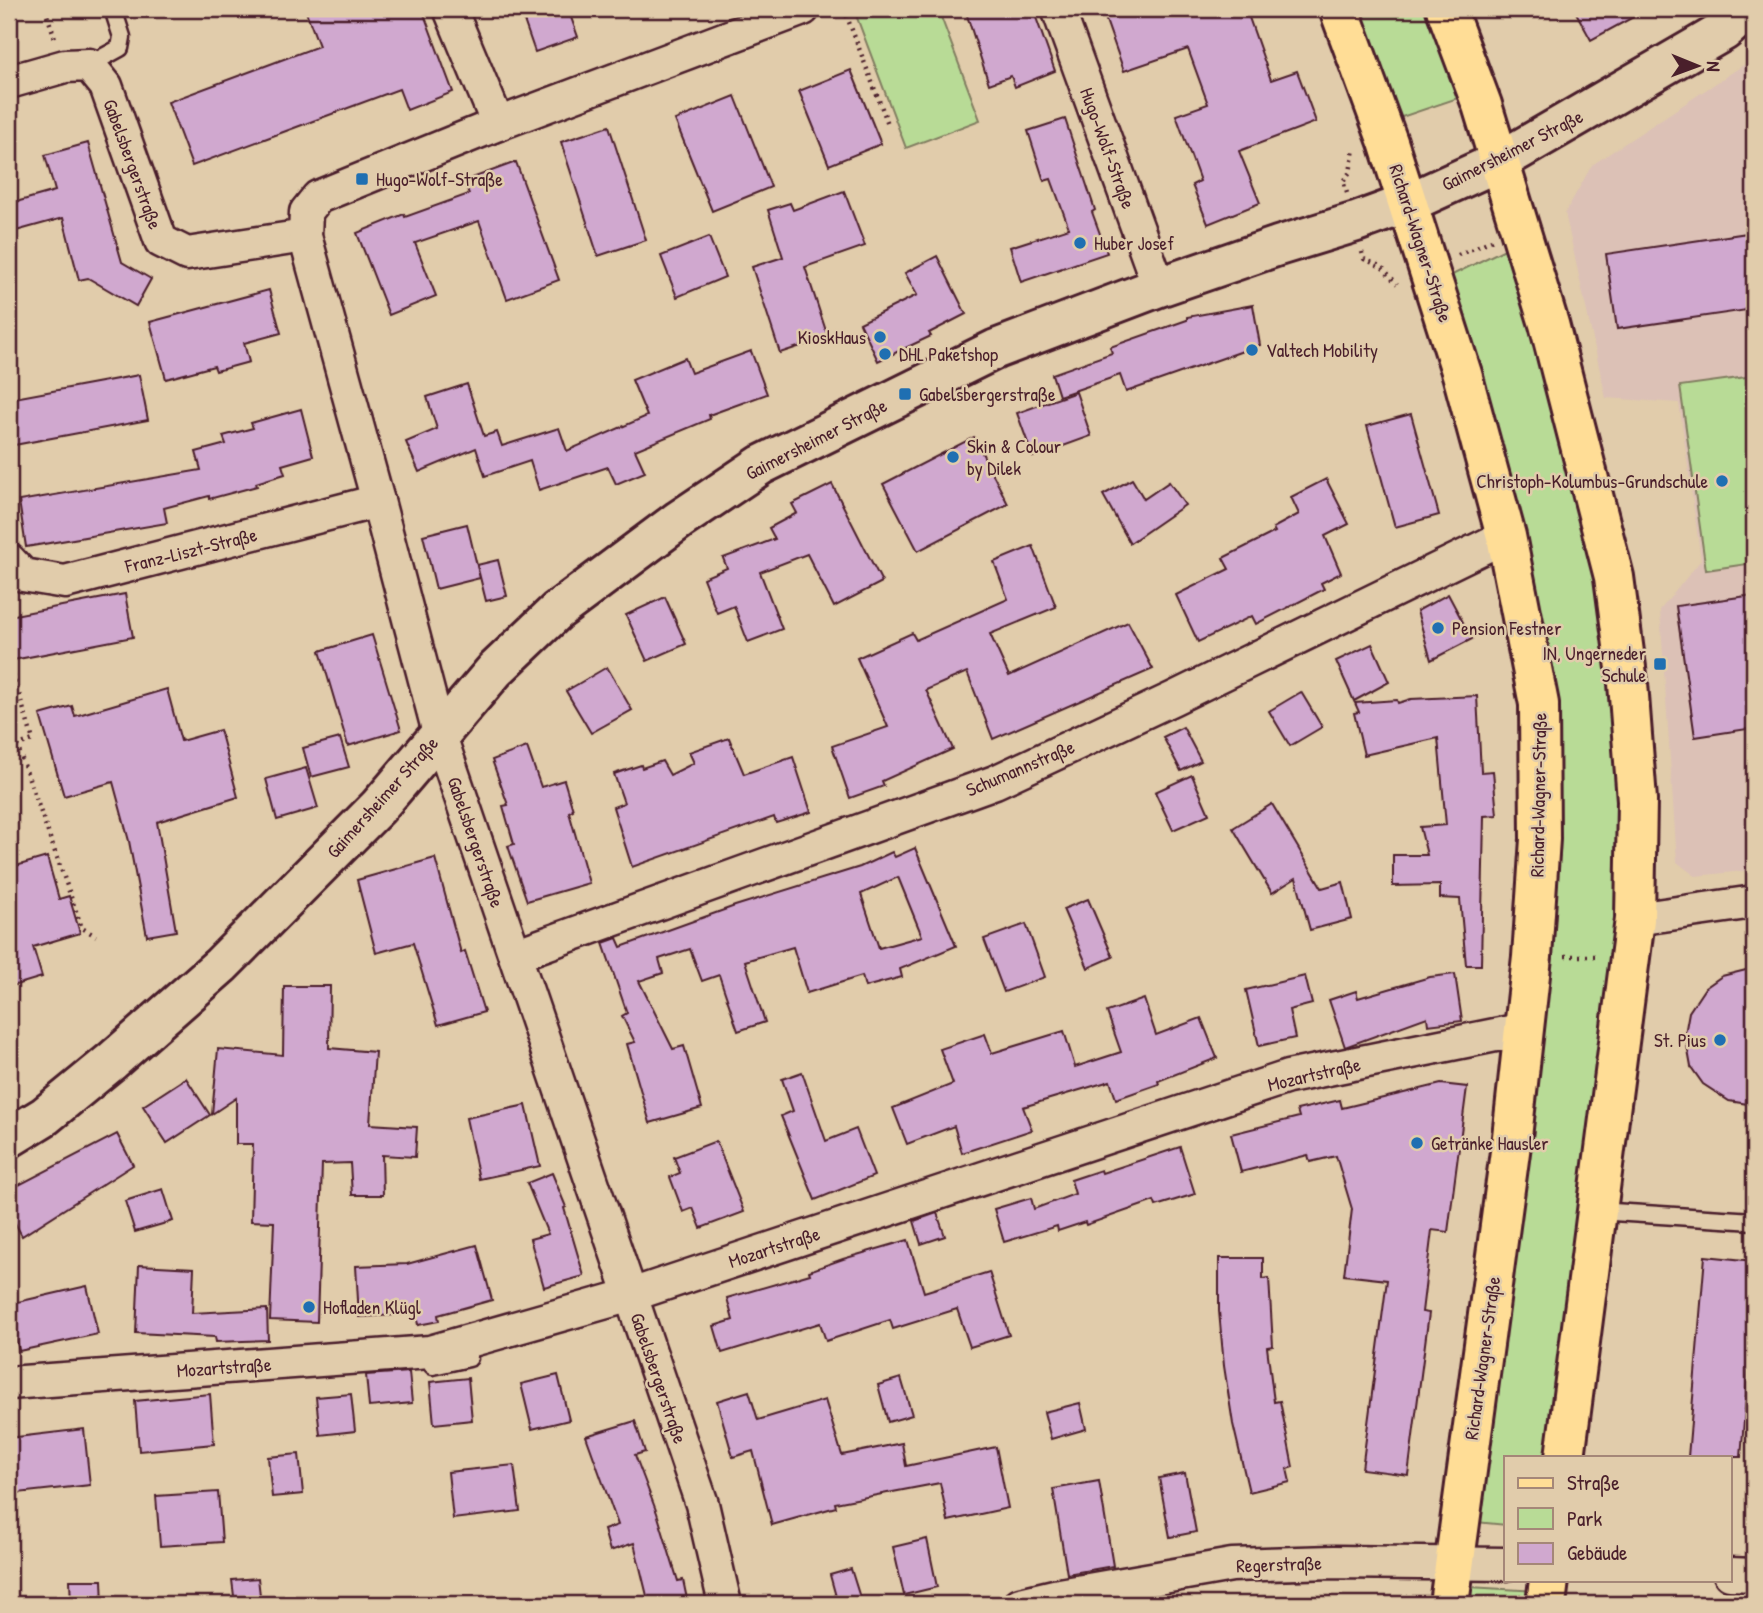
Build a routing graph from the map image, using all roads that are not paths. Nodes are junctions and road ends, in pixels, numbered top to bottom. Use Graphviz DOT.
graph roads {
  1 [pos="113,9"];
  2 [pos="450,9"];
  3 [pos="803,9"];
  4 [pos="1058,9"];
  5 [pos="1339,9"];
  6 [pos="1446,9"];
  7 [pos="1749,9"];
  8 [pos="89,65"];
  9 [pos="9,82"];
  10 [pos="498,124"];
  11 [pos="1500,161"];
  12 [pos="1408,202"];
  13 [pos="305,236"];
  14 [pos="1159,287"];
  15 [pos="378,501"];
  16 [pos="1506,536"];
  17 [pos="9,560"];
  18 [pos="439,733"];
  19 [pos="1754,902"];
  20 [pos="1633,937"];
  21 [pos="515,955"];
  22 [pos="1525,1029"];
  23 [pos="9,1138"];
  24 [pos="1597,1211"];
  25 [pos="1754,1221"];
  26 [pos="631,1295"];
  27 [pos="430,1352"];
  28 [pos="469,1358"];
  29 [pos="9,1382"];
  30 [pos="1565,1456"];
  31 [pos="1454,1563"];
  32 [pos="1504,1563"];
  33 [pos="1732,1574"];
  34 [pos="1754,1575"];
  35 [pos="1549,1582"];
  36 [pos="1055,1600"];
  37 [pos="725,1604"];
  38 [pos="1020,1604"];
  39 [pos="1449,1604"];
  40 [pos="1546,1604"];
  1 -- 8 [label="lane"];
  2 -- 10 [label="street"];
  3 -- 10 [label="street"];
  4 -- 14 [label="street, Hugo-Wolf-Straße"];
  5 -- 12 [label="main road, Richard-Wagner-Straße"];
  6 -- 11 [label="main road"];
  7 -- 11 [label="street, Gaimersheimer Straße"];
  8 -- 9 [label="street"];
  8 -- 13 [label="street, Gabelsbergerstraße"];
  10 -- 13 [label="street"];
  11 -- 12 [label="street, Gaimersheimer Straße"];
  11 -- 20 [label="main road"];
  12 -- 14 [label="street, Gaimersheimer Straße"];
  12 -- 16 [label="main road, Richard-Wagner-Straße"];
  13 -- 15 [label="street, Gabelsbergerstraße"];
  14 -- 18 [label="street, Gaimersheimer Straße"];
  15 -- 17 [label="street, Franz-Liszt-Straße"];
  15 -- 18 [label="street, Gabelsbergerstraße"];
  16 -- 21 [label="street, Schumannstraße"];
  16 -- 22 [label="main road, Richard-Wagner-Straße"];
  18 -- 21 [label="street, Gabelsbergerstraße"];
  18 -- 23 [label="street, Gaimersheimer Straße"];
  19 -- 20 [label="street"];
  20 -- 24 [label="main road"];
  21 -- 26 [label="street, Gabelsbergerstraße"];
  22 -- 26 [label="street, Mozartstraße"];
  22 -- 31 [label="main road, Richard-Wagner-Straße"];
  24 -- 25 [label="lane"];
  24 -- 30 [label="main road"];
  26 -- 27 [label="street, Mozartstraße"];
  26 -- 37 [label="street, Gabelsbergerstraße"];
  27 -- 28 [label="lane"];
  27 -- 29 [label="street, Mozartstraße"];
  31 -- 32 [label="street, Regerstraße"];
  31 -- 36 [label="street, Regerstraße"];
  31 -- 39 [label="main road, Richard-Wagner-Straße"];
  33 -- 34 [label="street"];
  35 -- 40 [label="main road"];
  36 -- 38 [label="street, Regerstraße"];
}
